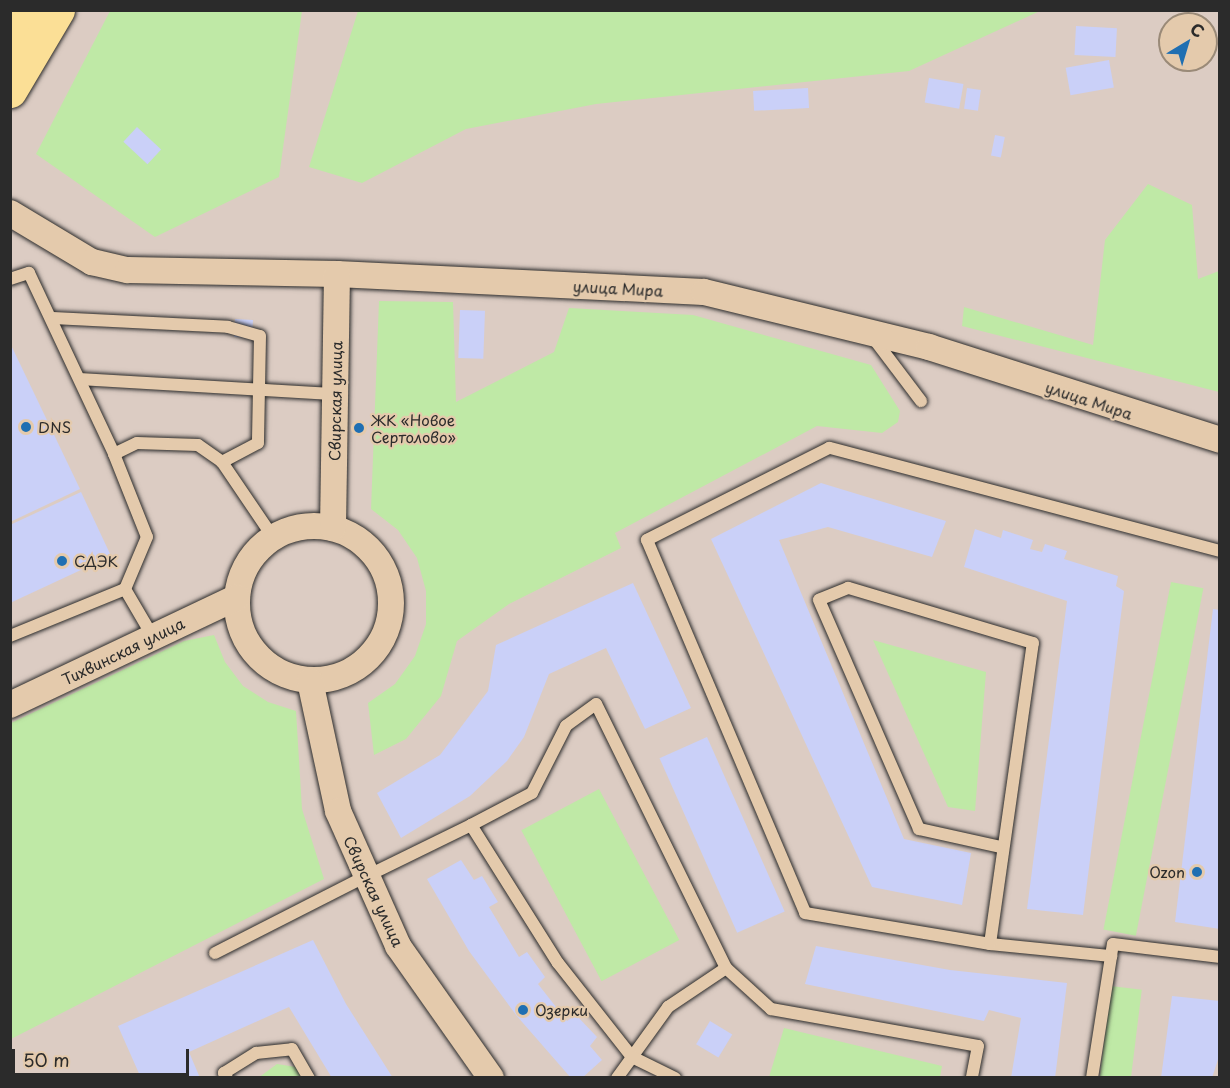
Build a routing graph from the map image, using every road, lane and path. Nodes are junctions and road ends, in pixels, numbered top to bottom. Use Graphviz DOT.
graph roads {
  1 [pos="27,10"];
  2 [pos="58,10"];
  3 [pos="10,40"];
  4 [pos="18,80"];
  5 [pos="10,109"];
  6 [pos="13,213"];
  7 [pos="337,274"];
  8 [pos="10,279"];
  9 [pos="53,318"];
  10 [pos="870,334"];
  11 [pos="81,379"];
  12 [pos="259,388"];
  13 [pos="335,393"];
  14 [pos="921,401"];
  15 [pos="1220,440"];
  16 [pos="114,454"];
  17 [pos="222,462"];
  18 [pos="333,528"];
  19 [pos="273,537"];
  20 [pos="1220,551"];
  21 [pos="125,589"];
  22 [pos="237,597"];
  23 [pos="10,636"];
  24 [pos="153,637"];
  25 [pos="310,681"];
  26 [pos="10,705"];
  27 [pos="471,825"];
  28 [pos="1001,847"];
  29 [pos="367,876"];
  30 [pos="990,944"];
  31 [pos="215,953"];
  32 [pos="1111,956"];
  33 [pos="1220,957"];
  34 [pos="726,969"];
  35 [pos="632,1058"];
  36 [pos="227,1077"];
  37 [pos="309,1077"];
  38 [pos="491,1077"];
  39 [pos="617,1077"];
  40 [pos="675,1077"];
  41 [pos="972,1077"];
  42 [pos="1092,1077"];
  1 -- 3 [label="main road"];
  2 -- 4 [label="main road"];
  4 -- 5 [label="street"];
  6 -- 7 [label="street, улица Мира"];
  7 -- 10 [label="street, улица Мира"];
  7 -- 13 [label="street, Свирская улица"];
  8 -- 9 [label="lane"];
  9 -- 11 [label="lane"];
  9 -- 12 [label="lane"];
  10 -- 14 [label="lane"];
  10 -- 15 [label="street, улица Мира"];
  11 -- 12 [label="lane"];
  11 -- 16 [label="lane"];
  12 -- 13 [label="lane"];
  12 -- 17 [label="lane"];
  13 -- 18 [label="street, Свирская улица"];
  16 -- 17 [label="lane"];
  16 -- 21 [label="lane"];
  17 -- 19 [label="lane"];
  18 -- 19 [label="street"];
  18 -- 25 [label="street"];
  19 -- 22 [label="street"];
  20 -- 30 [label="lane"];
  21 -- 23 [label="lane"];
  21 -- 24 [label="lane"];
  22 -- 24 [label="street, Тихвинская улица"];
  22 -- 25 [label="street"];
  24 -- 26 [label="street, Тихвинская улица"];
  25 -- 29 [label="street, Свирская улица"];
  27 -- 29 [label="lane"];
  27 -- 34 [label="lane"];
  27 -- 35 [label="lane"];
  28 -- 28 [label="lane"];
  28 -- 30 [label="lane"];
  29 -- 31 [label="lane"];
  29 -- 38 [label="street, Свирская улица"];
  30 -- 32 [label="lane"];
  32 -- 33 [label="lane"];
  32 -- 42 [label="lane"];
  34 -- 35 [label="lane"];
  34 -- 41 [label="lane"];
  35 -- 39 [label="lane"];
  35 -- 40 [label="lane"];
  36 -- 37 [label="lane"];
}
